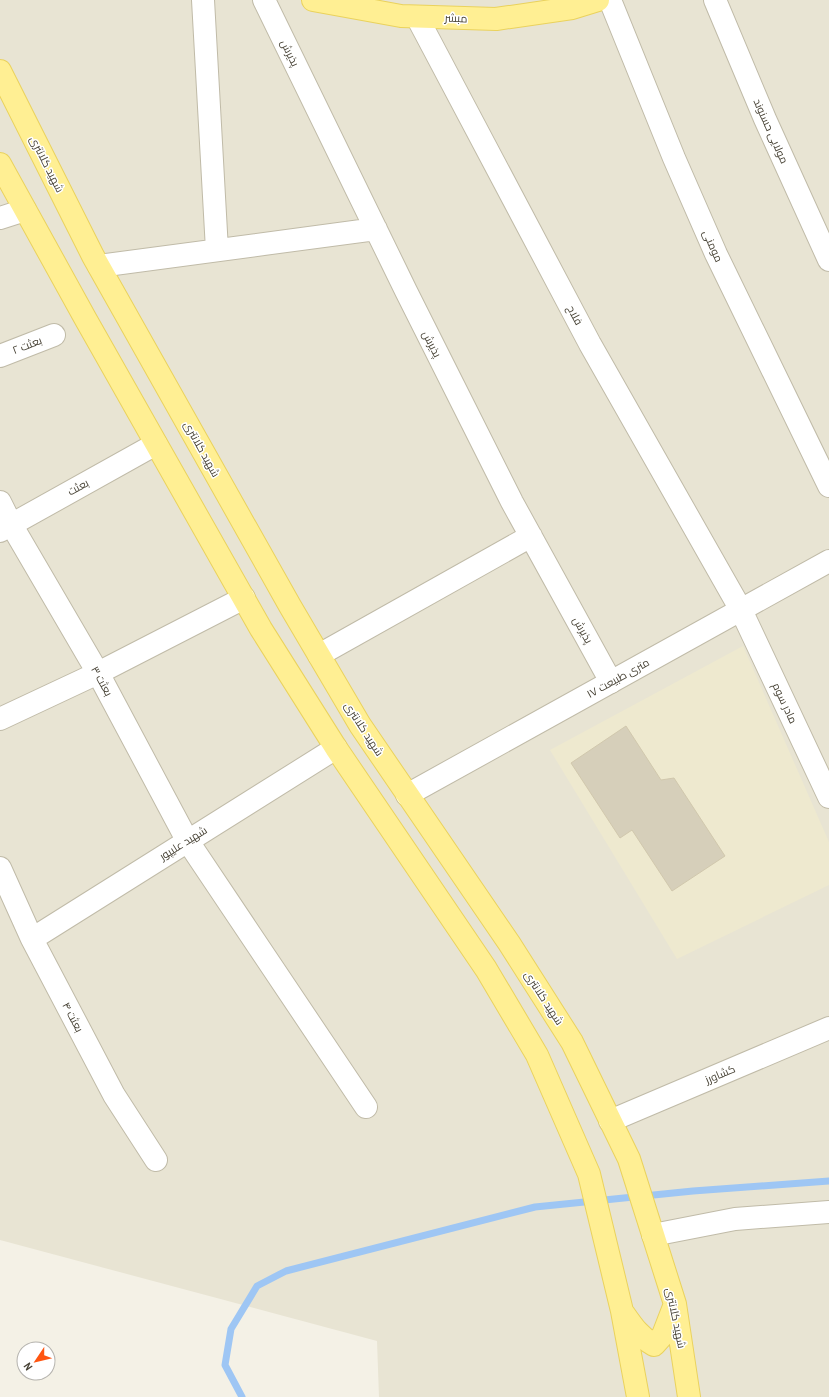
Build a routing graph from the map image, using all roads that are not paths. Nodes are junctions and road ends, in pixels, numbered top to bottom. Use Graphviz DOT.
graph roads {
  1 [pos="203,0"];
  2 [pos="264,0"];
  3 [pos="313,0"];
  4 [pos="598,0"];
  5 [pos="610,0"];
  6 [pos="715,0"];
  7 [pos="417,17"];
  8 [pos="0,71"];
  9 [pos="0,164"];
  10 [pos="25,210"];
  11 [pos="0,218"];
  12 [pos="376,229"];
  13 [pos="217,250"];
  14 [pos="829,260"];
  15 [pos="99,266"];
  16 [pos="54,335"];
  17 [pos="0,356"];
  18 [pos="156,444"];
  19 [pos="829,486"];
  20 [pos="0,502"];
  21 [pos="6,528"];
  22 [pos="531,536"];
  23 [pos="829,560"];
  24 [pos="244,598"];
  25 [pos="741,610"];
  26 [pos="319,655"];
  27 [pos="98,673"];
  28 [pos="611,682"];
  29 [pos="0,719"];
  30 [pos="336,748"];
  31 [pos="407,795"];
  32 [pos="829,797"];
  33 [pos="188,840"];
  34 [pos="0,868"];
  35 [pos="32,939"];
  36 [pos="829,1028"];
  37 [pos="366,1107"];
  38 [pos="610,1121"];
  39 [pos="156,1160"];
  40 [pos="829,1212"];
  41 [pos="653,1235"];
  42 [pos="675,1304"];
  43 [pos="622,1311"];
  44 [pos="638,1397"];
  45 [pos="690,1397"];
  1 -- 13 [label="street"];
  2 -- 12 [label="street, پذیرش"];
  3 -- 7 [label="main road, مبشر"];
  4 -- 7 [label="main road, مبشر"];
  5 -- 19 [label="street, مومنی"];
  6 -- 14 [label="street, مولایی حسنوند"];
  7 -- 25 [label="street, فلاح"];
  8 -- 15 [label="main road, شهید کلانتری"];
  9 -- 10 [label="main road"];
  10 -- 11 [label="street"];
  10 -- 18 [label="main road"];
  12 -- 13 [label="street"];
  12 -- 22 [label="street, پذیرش"];
  13 -- 15 [label="street"];
  15 -- 26 [label="main road, شهید کلانتری"];
  16 -- 17 [label="street, بعثت ۲"];
  18 -- 21 [label="street, بعثت"];
  18 -- 24 [label="main road"];
  20 -- 21 [label="street"];
  21 -- 27 [label="street, بعثت ۳"];
  22 -- 26 [label="street"];
  22 -- 28 [label="street, پذیرش"];
  23 -- 25 [label="street, ۱۷ متری طبیعت"];
  24 -- 27 [label="street"];
  24 -- 30 [label="main road"];
  25 -- 28 [label="street, ۱۷ متری طبیعت"];
  25 -- 32 [label="street, مادر سوم"];
  26 -- 31 [label="main road, شهید کلانتری"];
  27 -- 29 [label="street"];
  27 -- 33 [label="street, بعثت ۳"];
  28 -- 31 [label="street, ۱۷ متری طبیعت"];
  30 -- 33 [label="street, شهید علیپور"];
  30 -- 43 [label="main road"];
  31 -- 38 [label="main road, شهید کلانتری"];
  33 -- 35 [label="street, شهید علیپور"];
  33 -- 37 [label="street, بعثت ۳"];
  34 -- 35 [label="street, بعثت ۴"];
  35 -- 39 [label="street, بعثت ۴"];
  36 -- 38 [label="street, کشاورز"];
  38 -- 41 [label="main road, شهید کلانتری"];
  40 -- 41 [label="street"];
  41 -- 42 [label="main road, شهید کلانتری"];
  42 -- 43 [label="main road"];
  42 -- 45 [label="main road, شهید کلانتری"];
  43 -- 44 [label="main road"];
}
